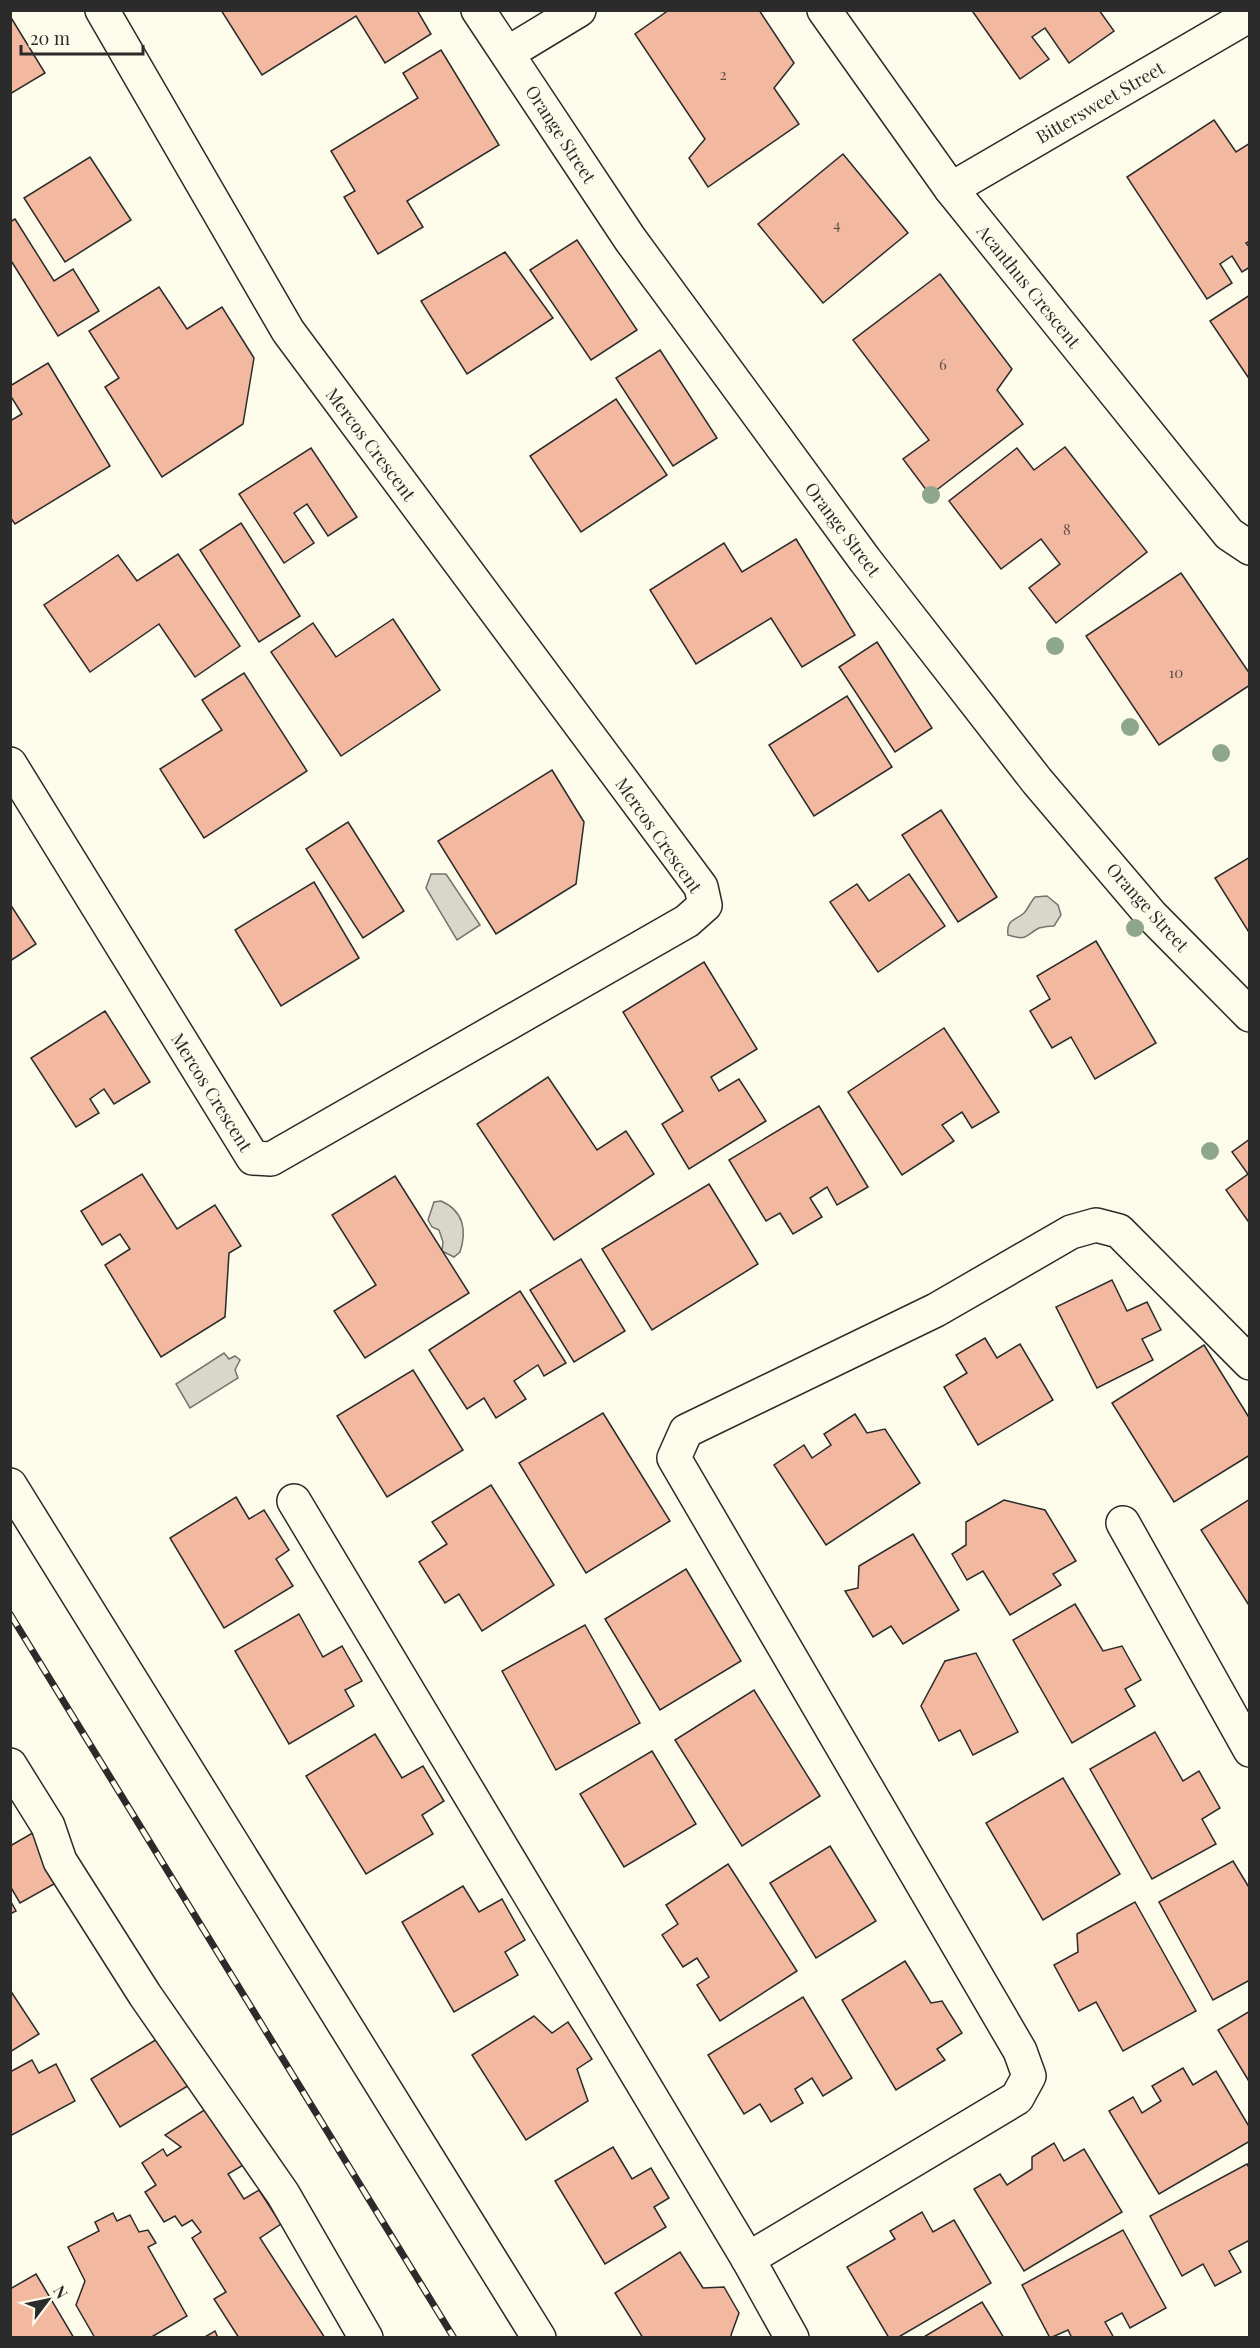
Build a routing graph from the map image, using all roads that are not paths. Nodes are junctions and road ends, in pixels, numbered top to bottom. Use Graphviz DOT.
graph roads {
  1 [pos="102,10"];
  2 [pos="478,10"];
  3 [pos="579,10"];
  4 [pos="824,10"];
  5 [pos="1250,15"];
  6 [pos="508,53"];
  7 [pos="951,189"];
  8 [pos="1250,548"];
  9 [pos="10,764"];
  10 [pos="1250,1015"];
  11 [pos="1250,1363"];
  12 [pos="10,1485"];
  13 [pos="294,1501"];
  14 [pos="1123,1523"];
  15 [pos="1250,1750"];
  16 [pos="10,1765"];
  17 [pos="748,2259"];
  18 [pos="366,2337"];
  19 [pos="540,2337"];
  20 [pos="792,2337"];
  1 -- 9 [label="street, Mercos Crescent"];
  2 -- 6 [label="street, Orange Street"];
  3 -- 6 [label="street"];
  4 -- 7 [label="street, Acanthus Crescent"];
  5 -- 7 [label="street, Bittersweet Street"];
  6 -- 10 [label="street, Orange Street"];
  7 -- 8 [label="street, Acanthus Crescent"];
  11 -- 17 [label="street"];
  12 -- 19 [label="street"];
  13 -- 17 [label="street"];
  14 -- 15 [label="street"];
  16 -- 18 [label="street"];
  17 -- 20 [label="street"];
}
